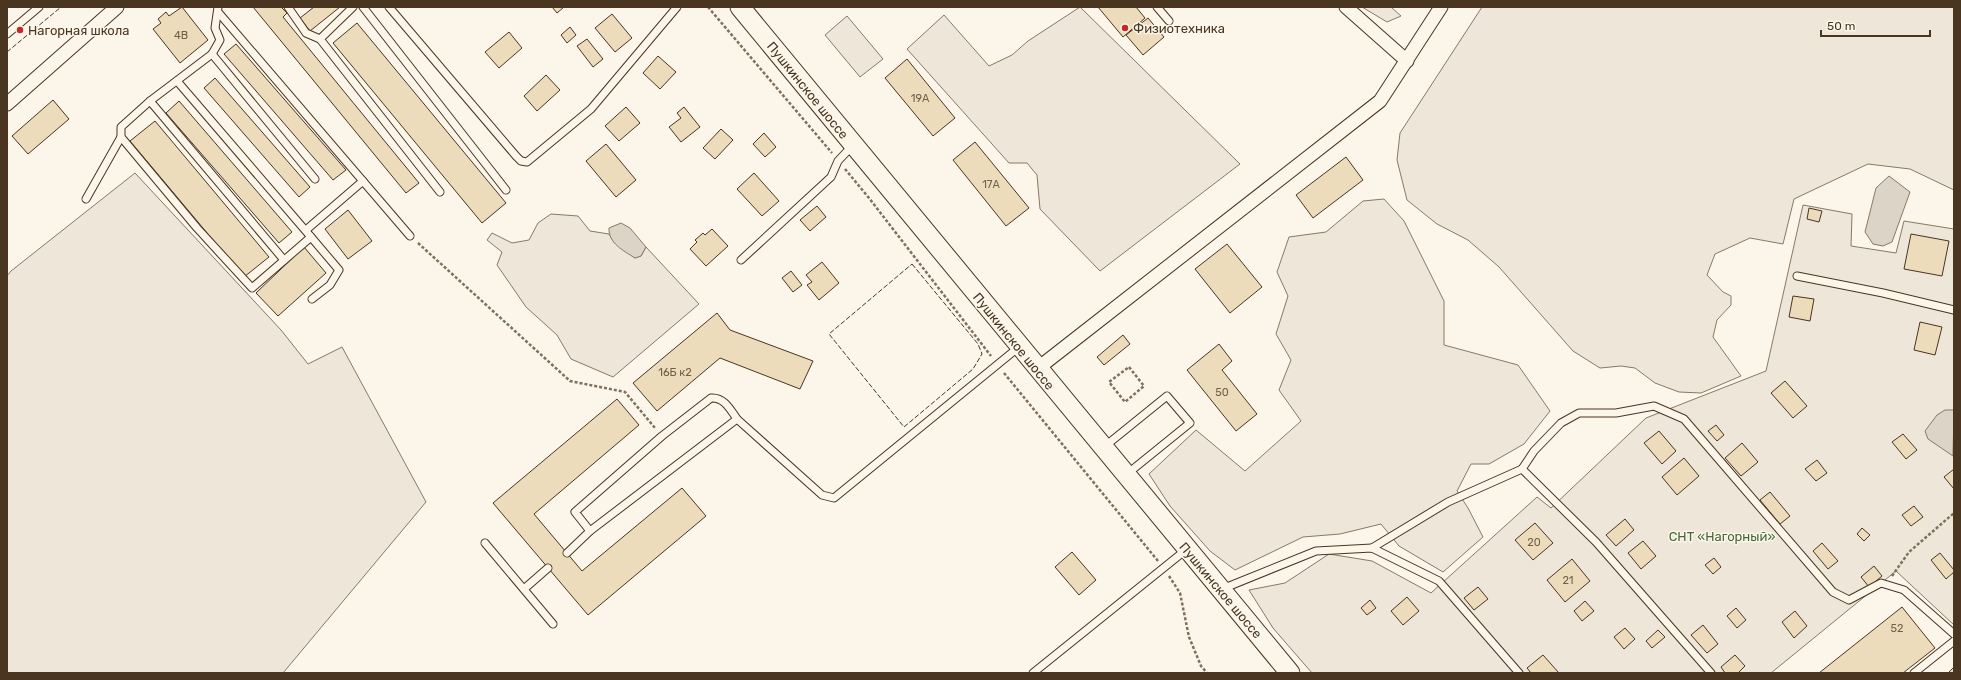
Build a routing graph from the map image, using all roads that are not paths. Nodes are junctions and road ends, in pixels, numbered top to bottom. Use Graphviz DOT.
graph roads {
  1 [pos="39,7"];
  2 [pos="117,7"];
  3 [pos="288,7"];
  4 [pos="353,7"];
  5 [pos="363,7"];
  6 [pos="389,7"];
  7 [pos="677,7"];
  8 [pos="740,7"];
  9 [pos="1157,7"];
  10 [pos="1346,7"];
  11 [pos="1441,7"];
  12 [pos="218,10"];
  13 [pos="1169,21"];
  14 [pos="7,34"];
  15 [pos="320,39"];
  16 [pos="212,54"];
  17 [pos="1407,61"];
  18 [pos="177,81"];
  19 [pos="150,101"];
  20 [pos="7,104"];
  21 [pos="122,137"];
  22 [pos="853,145"];
  23 [pos="315,179"];
  24 [pos="363,181"];
  25 [pos="506,190"];
  26 [pos="440,192"];
  27 [pos="86,199"];
  28 [pos="306,230"];
  29 [pos="410,236"];
  30 [pos="311,237"];
  31 [pos="284,260"];
  32 [pos="741,260"];
  33 [pos="1797,276"];
  34 [pos="312,299"];
  35 [pos="1954,310"];
  36 [pos="1020,347"];
  37 [pos="1037,369"];
  38 [pos="737,419"];
  39 [pos="1103,448"];
  40 [pos="1522,470"];
  41 [pos="1125,475"];
  42 [pos="590,532"];
  43 [pos="485,543"];
  44 [pos="1372,548"];
  45 [pos="1186,550"];
  46 [pos="567,553"];
  47 [pos="548,568"];
  48 [pos="524,589"];
  49 [pos="1220,590"];
  50 [pos="553,624"];
  51 [pos="1954,634"];
  52 [pos="1954,641"];
  53 [pos="1033,673"];
  54 [pos="1290,673"];
  55 [pos="1519,673"];
  56 [pos="1711,673"];
  57 [pos="1914,673"];
  1 -- 14 [label="lane"];
  2 -- 20 [label="street"];
  3 -- 15 [label="lane"];
  4 -- 15 [label="lane"];
  5 -- 25 [label="lane"];
  6 -- 7 [label="lane"];
  8 -- 22 [label="main road, Пушкинское шоссе"];
  9 -- 13 [label="lane"];
  10 -- 17 [label="street"];
  11 -- 17 [label="street"];
  12 -- 16 [label="lane"];
  12 -- 24 [label="lane"];
  15 -- 26 [label="lane"];
  16 -- 18 [label="lane"];
  16 -- 23 [label="lane"];
  17 -- 37 [label="street"];
  18 -- 19 [label="lane"];
  18 -- 28 [label="lane"];
  19 -- 21 [label="lane"];
  19 -- 31 [label="lane"];
  21 -- 27 [label="lane"];
  21 -- 31 [label="lane"];
  22 -- 32 [label="lane"];
  22 -- 36 [label="main road, Пушкинское шоссе"];
  24 -- 28 [label="lane"];
  24 -- 29 [label="lane"];
  28 -- 30 [label="lane"];
  30 -- 31 [label="lane"];
  30 -- 34 [label="lane"];
  33 -- 35 [label="lane"];
  36 -- 37 [label="main road, Пушкинское шоссе"];
  36 -- 38 [label="lane"];
  37 -- 39 [label="main road, Пушкинское шоссе"];
  38 -- 42 [label="lane"];
  38 -- 42 [label="lane"];
  39 -- 41 [label="main road, Пушкинское шоссе"];
  39 -- 41 [label="lane"];
  40 -- 44 [label="lane"];
  40 -- 51 [label="lane"];
  40 -- 56 [label="lane"];
  41 -- 45 [label="main road, Пушкинское шоссе"];
  42 -- 46 [label="lane"];
  43 -- 48 [label="lane"];
  44 -- 49 [label="lane"];
  44 -- 55 [label="lane"];
  45 -- 49 [label="main road, Пушкинское шоссе"];
  45 -- 53 [label="lane"];
  47 -- 48 [label="lane"];
  48 -- 50 [label="lane"];
  49 -- 54 [label="main road, Пушкинское шоссе"];
  52 -- 57 [label="lane"];
}
